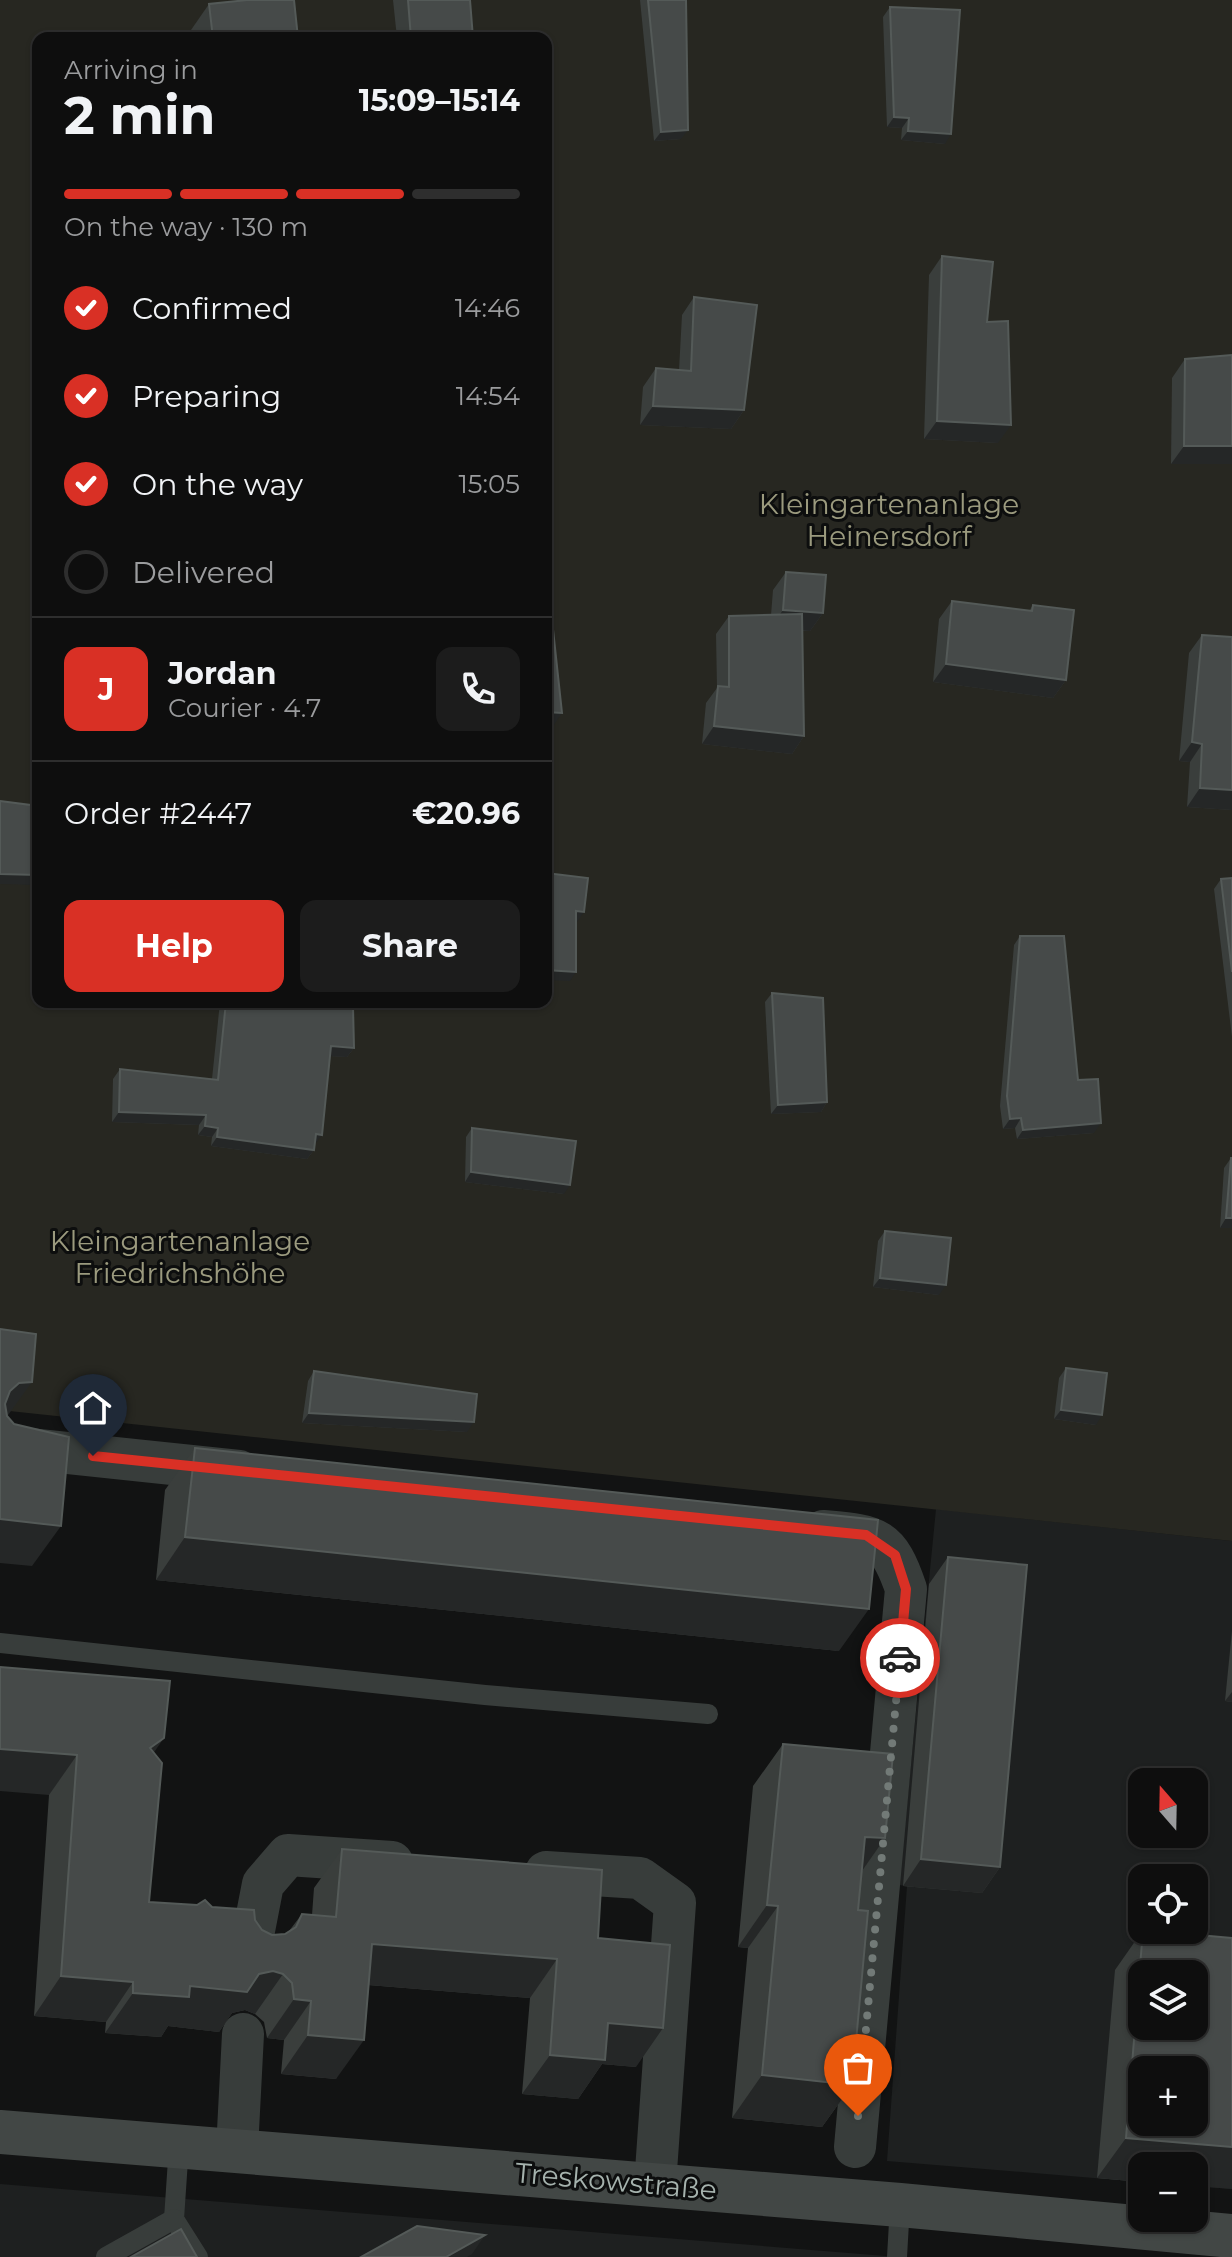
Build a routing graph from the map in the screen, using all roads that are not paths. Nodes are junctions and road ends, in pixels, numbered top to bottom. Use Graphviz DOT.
graph roads {
  1 [pos="0,1446"];
  2 [pos="283,1475"];
  3 [pos="787,1527"];
  4 [pos="0,1643"];
  5 [pos="708,1714"];
  6 [pos="426,1864"];
  7 [pos="502,1869"];
  8 [pos="250,1951"];
  9 [pos="243,2034"];
  10 [pos="0,2132"];
  11 [pos="179,2145"];
  12 [pos="855,2147"];
  13 [pos="237,2150"];
  14 [pos="655,2185"];
  15 [pos="900,2205"];
  16 [pos="174,2219"];
  17 [pos="1232,2236"];
  18 [pos="106,2257"];
  19 [pos="198,2257"];
  20 [pos="897,2257"];
  1 -- 2 [label="street"];
  3 -- 12 [label="street"];
  4 -- 5 [label="lane"];
  6 -- 8 [label="street"];
  7 -- 14 [label="street"];
  9 -- 13 [label="street"];
  10 -- 11 [label="street, Treskowstraße"];
  11 -- 13 [label="street, Treskowstraße"];
  11 -- 16 [label="lane"];
  13 -- 14 [label="street, Treskowstraße"];
  14 -- 15 [label="street, Treskowstraße"];
  15 -- 17 [label="street, Treskowstraße"];
  15 -- 20 [label="lane"];
  16 -- 18 [label="lane"];
  16 -- 19 [label="lane"];
}
